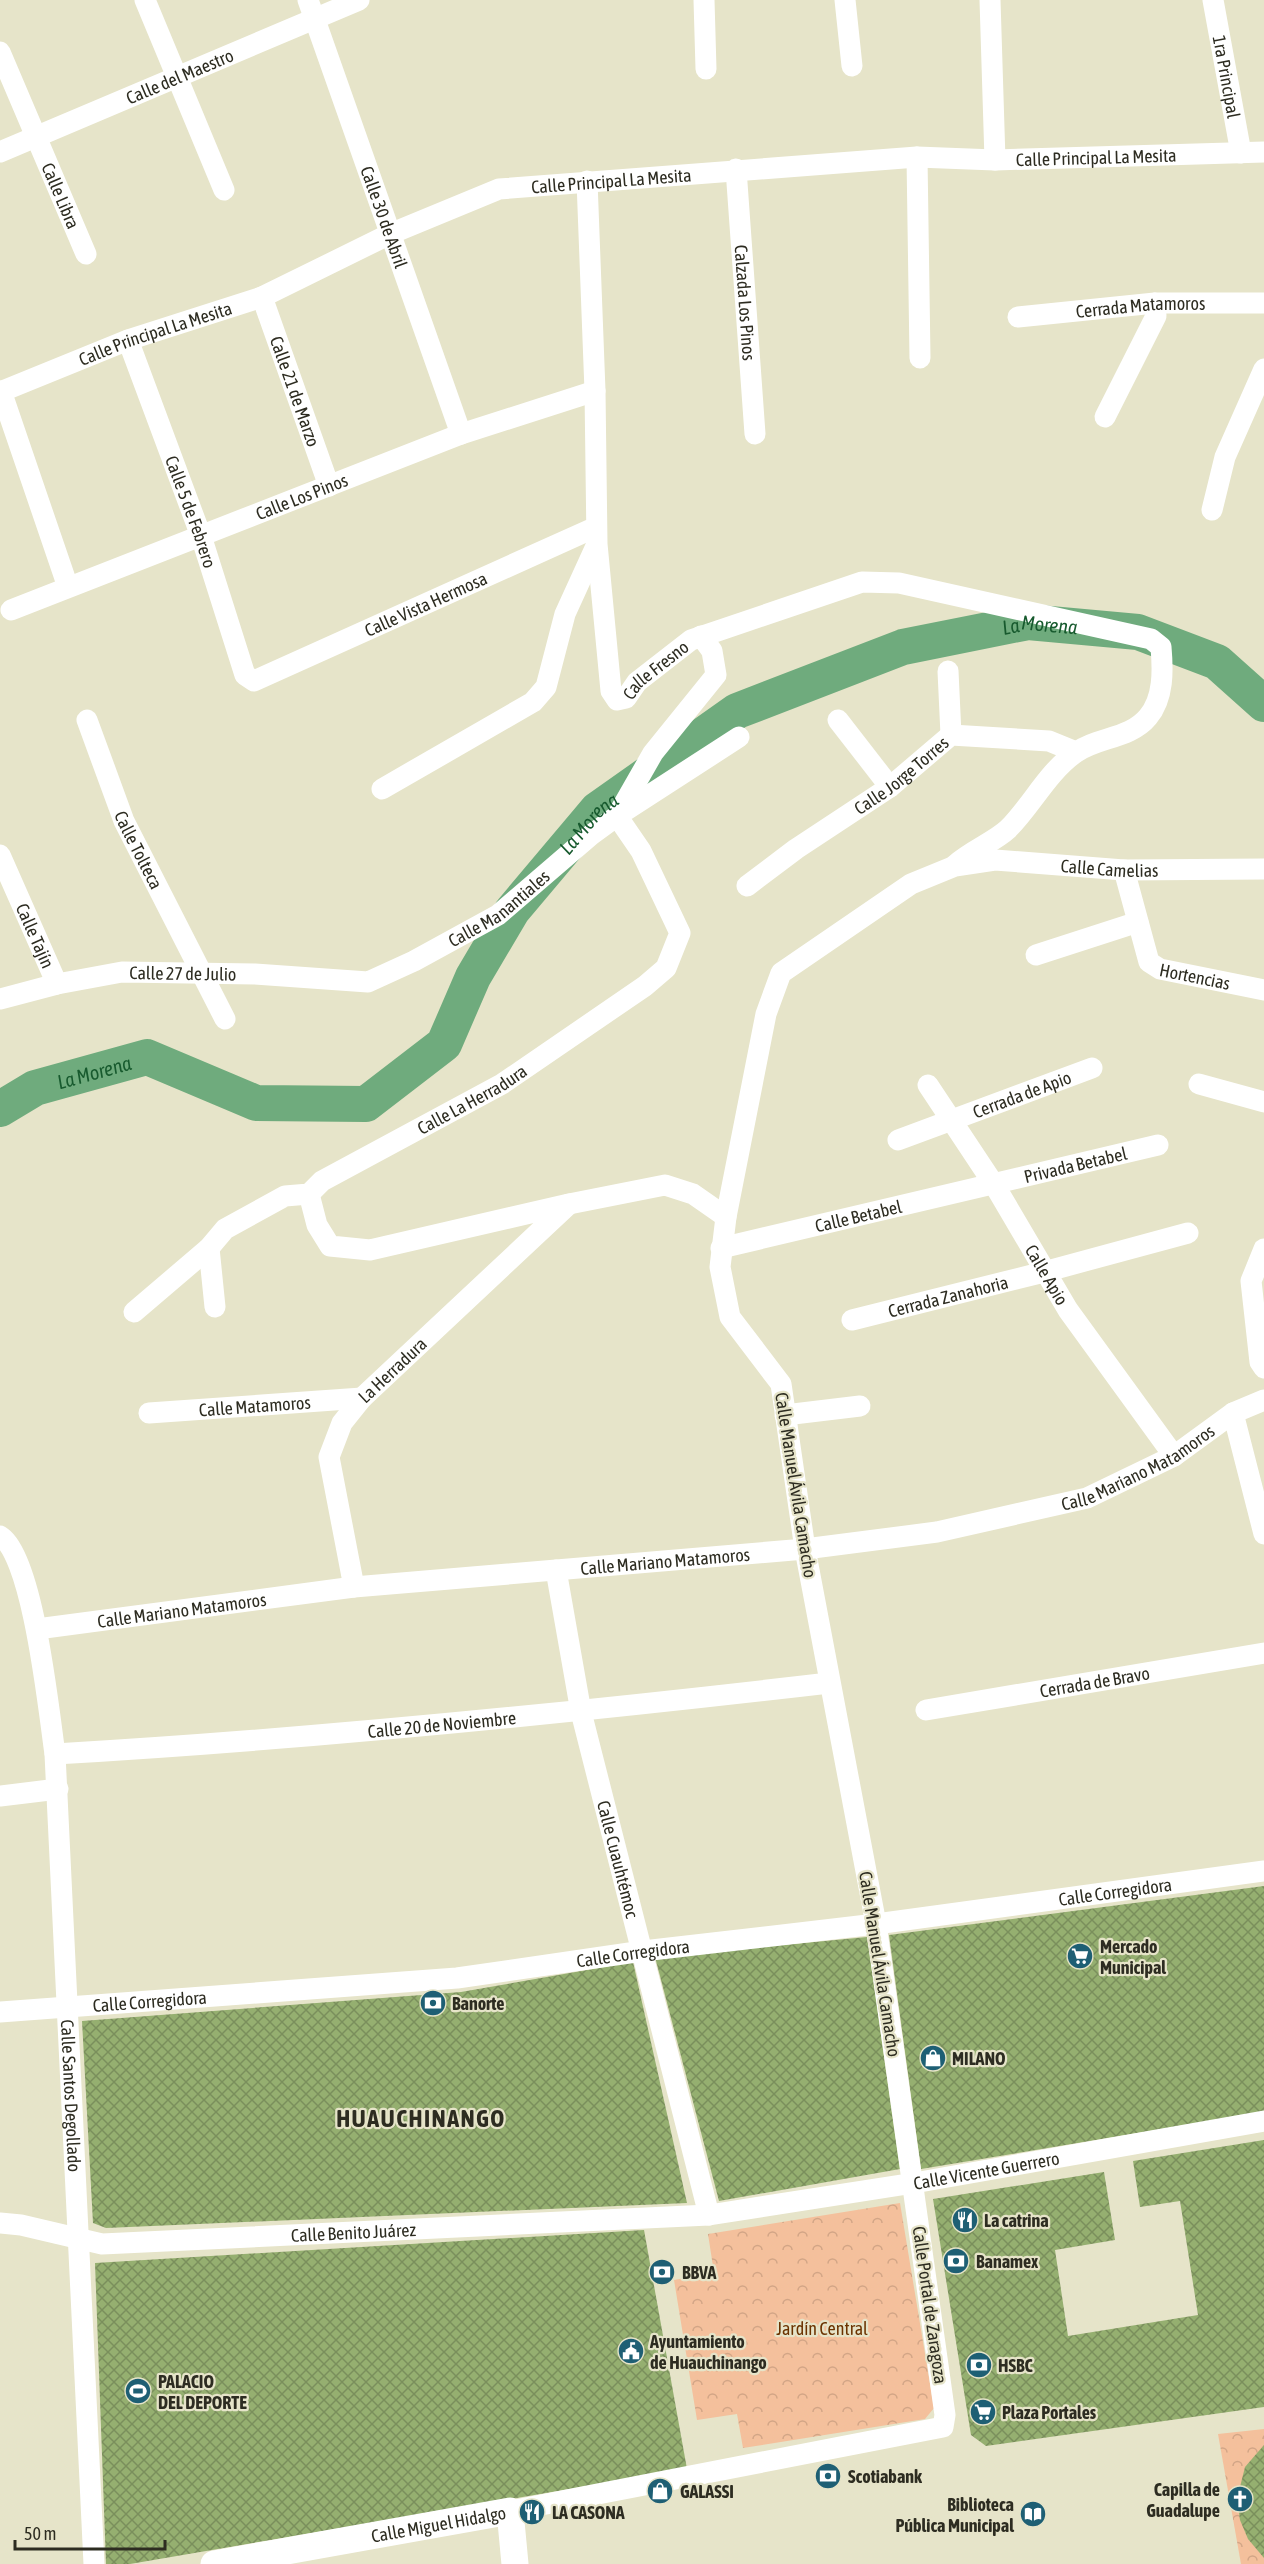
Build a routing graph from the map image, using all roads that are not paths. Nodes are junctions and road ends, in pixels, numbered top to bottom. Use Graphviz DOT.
graph roads {
  1 [pos="145,0"];
  2 [pos="359,0"];
  3 [pos="704,0"];
  4 [pos="845,0"];
  5 [pos="990,0"];
  6 [pos="1213,0"];
  7 [pos="311,9"];
  8 [pos="0,52"];
  9 [pos="852,66"];
  10 [pos="706,69"];
  11 [pos="175,78"];
  12 [pos="36,136"];
  13 [pos="0,152"];
  14 [pos="1264,152"];
  15 [pos="1241,153"];
  16 [pos="917,158"];
  17 [pos="995,160"];
  18 [pos="736,169"];
  19 [pos="587,181"];
  20 [pos="224,190"];
  21 [pos="390,234"];
  22 [pos="86,254"];
  23 [pos="262,297"];
  24 [pos="1155,303"];
  25 [pos="1264,303"];
  26 [pos="1018,317"];
  27 [pos="128,340"];
  28 [pos="920,358"];
  29 [pos="1264,369"];
  30 [pos="1,391"];
  31 [pos="595,391"];
  32 [pos="1105,417"];
  33 [pos="461,434"];
  34 [pos="755,434"];
  35 [pos="329,486"];
  36 [pos="1212,510"];
  37 [pos="201,536"];
  38 [pos="596,536"];
  39 [pos="68,587"];
  40 [pos="11,609"];
  41 [pos="701,636"];
  42 [pos="948,671"];
  43 [pos="254,681"];
  44 [pos="87,720"];
  45 [pos="838,720"];
  46 [pos="951,735"];
  47 [pos="739,737"];
  48 [pos="1076,752"];
  49 [pos="890,787"];
  50 [pos="382,789"];
  51 [pos="617,816"];
  52 [pos="0,855"];
  53 [pos="955,866"];
  54 [pos="1264,868"];
  55 [pos="1124,870"];
  56 [pos="747,886"];
  57 [pos="1138,922"];
  58 [pos="1036,955"];
  59 [pos="203,974"];
  60 [pos="368,982"];
  61 [pos="57,984"];
  62 [pos="1264,990"];
  63 [pos="0,999"];
  64 [pos="225,1019"];
  65 [pos="1092,1068"];
  66 [pos="1199,1084"];
  67 [pos="928,1085"];
  68 [pos="1264,1102"];
  69 [pos="952,1122"];
  70 [pos="898,1140"];
  71 [pos="1158,1145"];
  72 [pos="995,1186"];
  73 [pos="309,1194"];
  74 [pos="569,1204"];
  75 [pos="726,1217"];
  76 [pos="1188,1233"];
  77 [pos="209,1248"];
  78 [pos="721,1248"];
  79 [pos="1264,1249"];
  80 [pos="1044,1272"];
  81 [pos="215,1307"];
  82 [pos="134,1312"];
  83 [pos="852,1320"];
  84 [pos="1264,1368"];
  85 [pos="362,1398"];
  86 [pos="1264,1400"];
  87 [pos="860,1406"];
  88 [pos="149,1413"];
  89 [pos="1233,1413"];
  90 [pos="785,1415"];
  91 [pos="1174,1456"];
  92 [pos="1264,1534"];
  93 [pos="0,1536"];
  94 [pos="805,1549"];
  95 [pos="556,1570"];
  96 [pos="354,1587"];
  97 [pos="37,1629"];
  98 [pos="1264,1653"];
  99 [pos="829,1683"];
  100 [pos="926,1710"];
  101 [pos="581,1712"];
  102 [pos="55,1754"];
  103 [pos="58,1789"];
  104 [pos="0,1796"];
  105 [pos="1264,1871"];
  106 [pos="876,1924"];
  107 [pos="643,1951"];
  108 [pos="69,2008"];
  109 [pos="0,2013"];
  110 [pos="1264,2121"];
  111 [pos="914,2183"];
  112 [pos="709,2215"];
  113 [pos="0,2223"];
  114 [pos="79,2238"];
  115 [pos="943,2427"];
  116 [pos="510,2511"];
  117 [pos="94,2564"];
  118 [pos="214,2564"];
  119 [pos="515,2564"];
  1 -- 11 [label="street"];
  2 -- 7 [label="street, Calle del Maestro"];
  3 -- 10 [label="street"];
  4 -- 9 [label="street"];
  5 -- 17 [label="street"];
  6 -- 15 [label="street, 1ra Principal"];
  7 -- 11 [label="street, Calle del Maestro"];
  7 -- 21 [label="street, Calle 30 de Abril"];
  8 -- 12 [label="street, Calle Libra"];
  11 -- 12 [label="street, Calle del Maestro"];
  11 -- 20 [label="street"];
  12 -- 13 [label="street, Calle del Maestro"];
  12 -- 22 [label="street, Calle Libra"];
  14 -- 15 [label="street, Calle Principal La Mesita"];
  15 -- 17 [label="street, Calle Principal La Mesita"];
  16 -- 17 [label="street, Calle Principal La Mesita"];
  16 -- 18 [label="street, Calle Principal La Mesita"];
  16 -- 28 [label="street"];
  18 -- 19 [label="street, Calle Principal La Mesita"];
  18 -- 34 [label="street, Calzada Los Pinos"];
  19 -- 21 [label="street, Calle Principal La Mesita"];
  19 -- 31 [label="street, Calle Fresno"];
  21 -- 23 [label="street, Calle Principal La Mesita"];
  21 -- 33 [label="street, Calle 30 de Abril"];
  23 -- 27 [label="street, Calle Principal La Mesita"];
  23 -- 35 [label="street, Calle 21 de Marzo"];
  24 -- 25 [label="street, Cerrada Matamoros"];
  24 -- 26 [label="street, Cerrada Matamoros"];
  24 -- 32 [label="street"];
  27 -- 30 [label="street, Calle Principal La Mesita"];
  27 -- 37 [label="street, Calle 5 de Febrero"];
  29 -- 36 [label="street"];
  30 -- 39 [label="street"];
  31 -- 33 [label="street, Calle Los Pinos"];
  31 -- 38 [label="street, Calle Fresno"];
  33 -- 35 [label="street, Calle Los Pinos"];
  35 -- 37 [label="street, Calle Los Pinos"];
  37 -- 39 [label="street, Calle Los Pinos"];
  37 -- 43 [label="street, Calle 5 de Febrero"];
  38 -- 41 [label="street, Calle Fresno"];
  38 -- 43 [label="street, Calle Vista Hermosa"];
  38 -- 50 [label="street"];
  39 -- 40 [label="street, Calle Los Pinos"];
  41 -- 48 [label="street, Calle Fresno"];
  41 -- 51 [label="street, Calle Manantiales"];
  42 -- 46 [label="street"];
  44 -- 59 [label="street, Calle Tolteca"];
  45 -- 49 [label="street"];
  46 -- 48 [label="street, Calle Jorge Torres"];
  46 -- 49 [label="street, Calle Jorge Torres"];
  47 -- 51 [label="street"];
  48 -- 53 [label="street"];
  49 -- 56 [label="street, Calle Jorge Torres"];
  51 -- 60 [label="street, Calle Manantiales"];
  51 -- 73 [label="street, Calle La Herradura"];
  52 -- 61 [label="street, Calle Tajín"];
  53 -- 55 [label="street, Calle Camelias"];
  53 -- 75 [label="street, Calle Manuel Ávila Camacho"];
  54 -- 55 [label="street, Calle Camelias"];
  55 -- 57 [label="street, Hortencias"];
  57 -- 58 [label="street"];
  57 -- 62 [label="street, Hortencias"];
  59 -- 60 [label="street, Calle 27 de Julio"];
  59 -- 61 [label="street, Calle 27 de Julio"];
  59 -- 64 [label="street, Calle Tolteca"];
  61 -- 63 [label="street, Calle 27 de Julio"];
  65 -- 69 [label="street, Cerrada de Apio"];
  66 -- 68 [label="street"];
  67 -- 69 [label="street, Calle Apio"];
  69 -- 70 [label="street, Cerrada de Apio"];
  69 -- 72 [label="street, Calle Apio"];
  71 -- 72 [label="street, Privada Betabel"];
  72 -- 78 [label="street, Calle Betabel"];
  72 -- 80 [label="street, Calle Apio"];
  73 -- 74 [label="street"];
  73 -- 77 [label="street, Calle La Herradura"];
  74 -- 75 [label="street"];
  74 -- 85 [label="street, La Herradura"];
  75 -- 78 [label="street, Calle Manuel Ávila Camacho"];
  76 -- 80 [label="street, Cerrada Zanahoria"];
  77 -- 81 [label="street"];
  77 -- 82 [label="street, Calle La Herradura"];
  78 -- 90 [label="street, Calle Manuel Ávila Camacho"];
  79 -- 84 [label="street"];
  80 -- 83 [label="street, Cerrada Zanahoria"];
  80 -- 91 [label="street, Calle Apio"];
  85 -- 88 [label="street, Calle Matamoros"];
  85 -- 96 [label="street, La Herradura"];
  86 -- 89 [label="street, Calle Mariano Matamoros"];
  87 -- 90 [label="street"];
  89 -- 91 [label="street, Calle Mariano Matamoros"];
  89 -- 92 [label="street"];
  90 -- 94 [label="street, Calle Manuel Ávila Camacho"];
  91 -- 94 [label="street, Calle Mariano Matamoros"];
  93 -- 97 [label="street, Calle Santos Degollado"];
  94 -- 95 [label="street, Calle Mariano Matamoros"];
  94 -- 99 [label="street, Calle Manuel Ávila Camacho"];
  95 -- 96 [label="street, Calle Mariano Matamoros"];
  95 -- 101 [label="street, Calle Cuauhtémoc"];
  96 -- 97 [label="street, Calle Mariano Matamoros"];
  97 -- 102 [label="street, Calle Santos Degollado"];
  98 -- 100 [label="street, Cerrada de Bravo"];
  99 -- 101 [label="street, Calle 20 de Noviembre"];
  99 -- 106 [label="street, Calle Manuel Ávila Camacho"];
  101 -- 102 [label="street, Calle 20 de Noviembre"];
  101 -- 107 [label="street, Calle Cuauhtémoc"];
  102 -- 103 [label="street, Calle Santos Degollado"];
  103 -- 104 [label="street"];
  103 -- 108 [label="street, Calle Santos Degollado"];
  105 -- 106 [label="street, Calle Corregidora"];
  106 -- 107 [label="street, Calle Corregidora"];
  106 -- 111 [label="street, Calle Manuel Ávila Camacho"];
  107 -- 108 [label="street, Calle Corregidora"];
  107 -- 112 [label="street, Calle Cuauhtémoc"];
  108 -- 109 [label="street, Calle Corregidora"];
  108 -- 114 [label="street, Calle Santos Degollado"];
  110 -- 111 [label="street, Calle Vicente Guerrero"];
  111 -- 112 [label="street, Calle Vicente Guerrero"];
  111 -- 115 [label="street, Calle Portal de Zaragoza"];
  112 -- 114 [label="street, Calle Benito Juárez"];
  113 -- 114 [label="street, Calle Benito Juárez"];
  114 -- 117 [label="street, Calle Santos Degollado"];
  115 -- 116 [label="street, Calle Miguel Hidalgo"];
  116 -- 118 [label="main road, Calle Miguel Hidalgo"];
  116 -- 119 [label="main road"];
}
